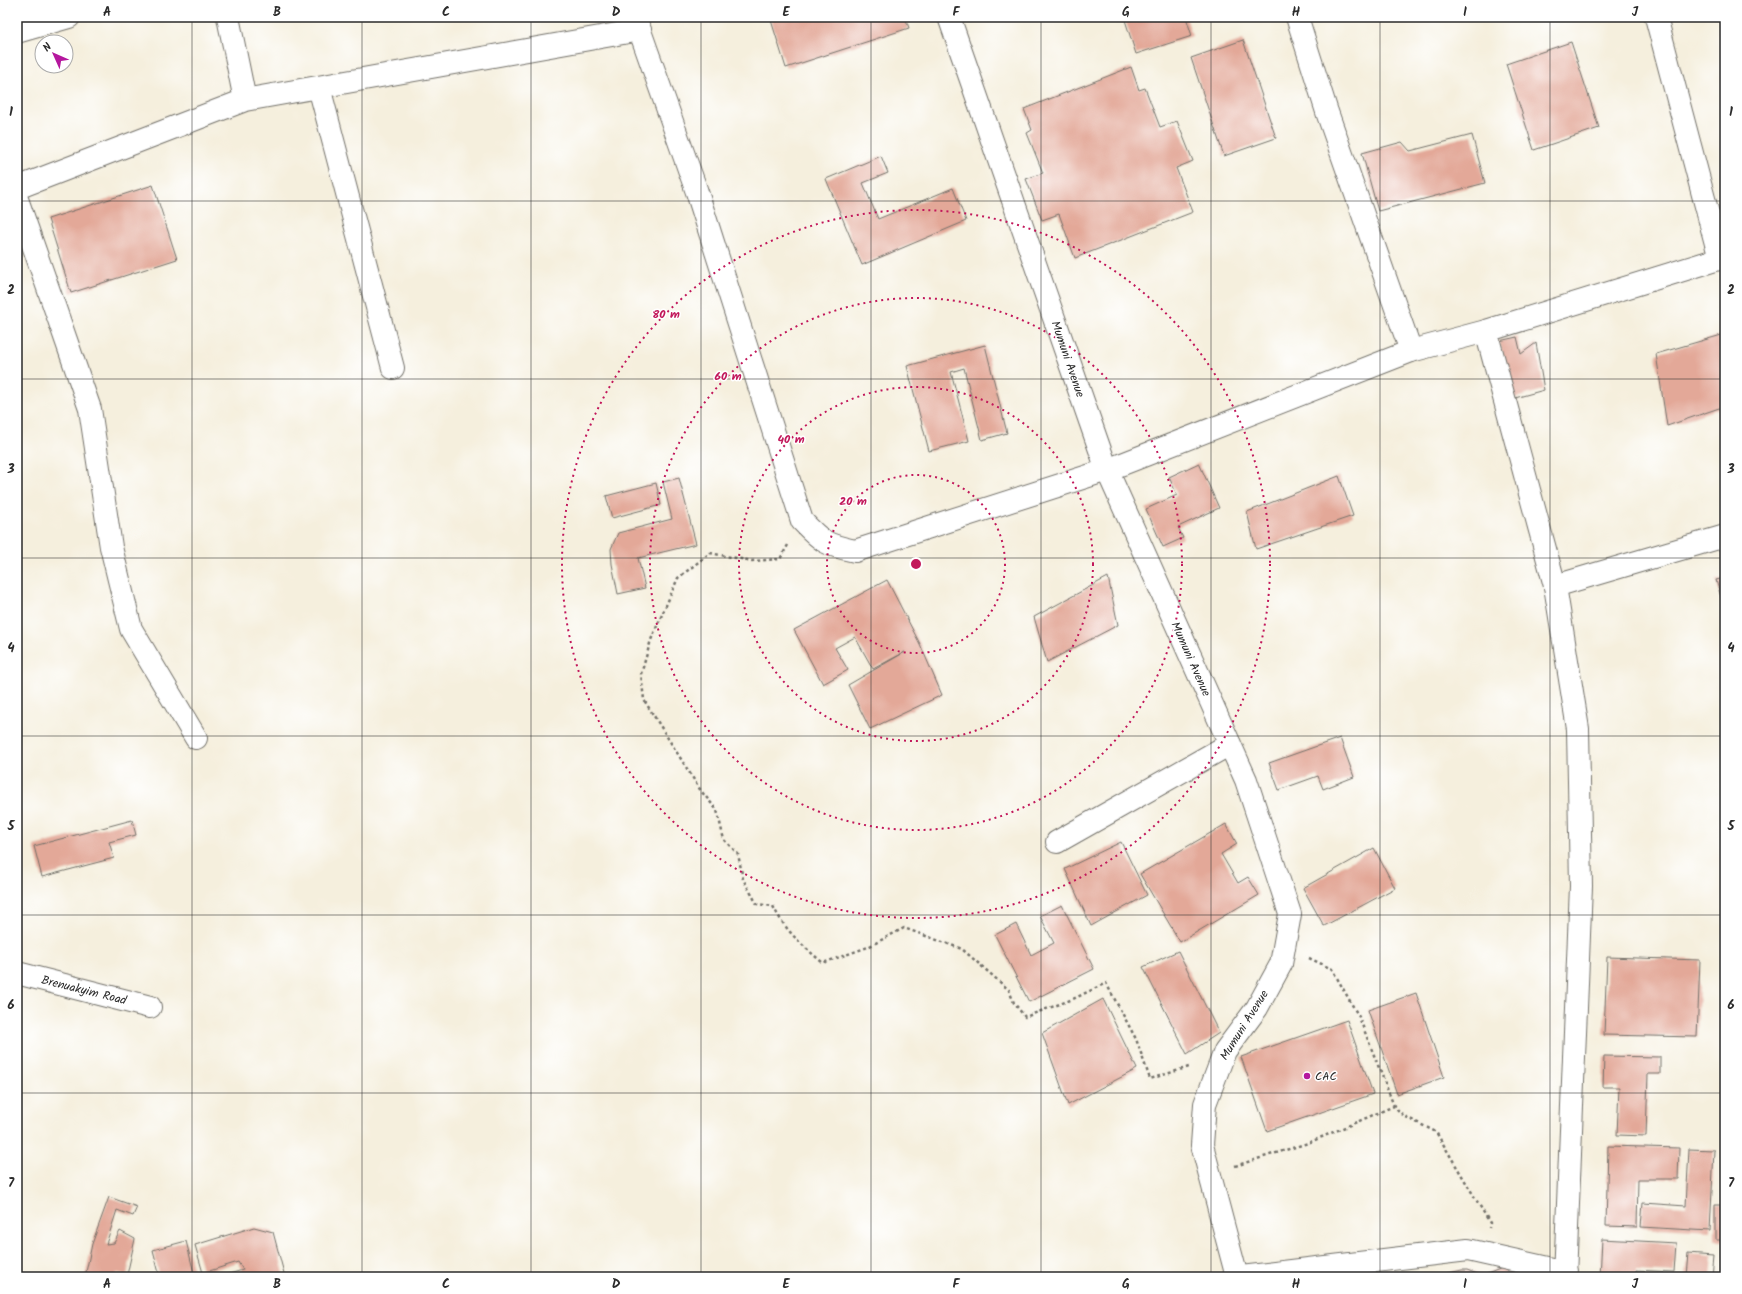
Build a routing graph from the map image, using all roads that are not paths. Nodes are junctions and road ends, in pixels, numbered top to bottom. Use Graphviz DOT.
graph roads {
  1 [pos="68,17"];
  2 [pos="228,17"];
  3 [pos="949,17"];
  4 [pos="1297,17"];
  5 [pos="1656,17"];
  6 [pos="638,23"];
  7 [pos="17,32"];
  8 [pos="319,87"];
  9 [pos="245,100"];
  10 [pos="17,188"];
  11 [pos="17,199"];
  12 [pos="1722,258"];
  13 [pos="1486,331"];
  14 [pos="1411,351"];
  15 [pos="393,368"];
  16 [pos="1107,470"];
  17 [pos="1725,536"];
  18 [pos="1555,586"];
  19 [pos="196,738"];
  20 [pos="1230,744"];
  21 [pos="1058,842"];
  22 [pos="17,973"];
  23 [pos="150,1007"];
  24 [pos="1565,1275"];
  25 [pos="1237,1277"];
  26 [pos="1241,1277"];
  1 -- 7 [label="street"];
  2 -- 9 [label="street"];
  3 -- 16 [label="street, Mumuni Avenue"];
  4 -- 14 [label="street"];
  5 -- 12 [label="street"];
  6 -- 8 [label="street"];
  6 -- 16 [label="street"];
  8 -- 9 [label="street"];
  8 -- 15 [label="street"];
  9 -- 10 [label="street"];
  11 -- 19 [label="street"];
  12 -- 13 [label="street"];
  13 -- 14 [label="street"];
  13 -- 18 [label="street"];
  14 -- 16 [label="street"];
  16 -- 20 [label="street, Mumuni Avenue"];
  17 -- 18 [label="street"];
  18 -- 24 [label="street"];
  20 -- 21 [label="street"];
  20 -- 25 [label="street, Mumuni Avenue"];
  22 -- 23 [label="street, Brenuakyim Road"];
  24 -- 26 [label="street"];
}
